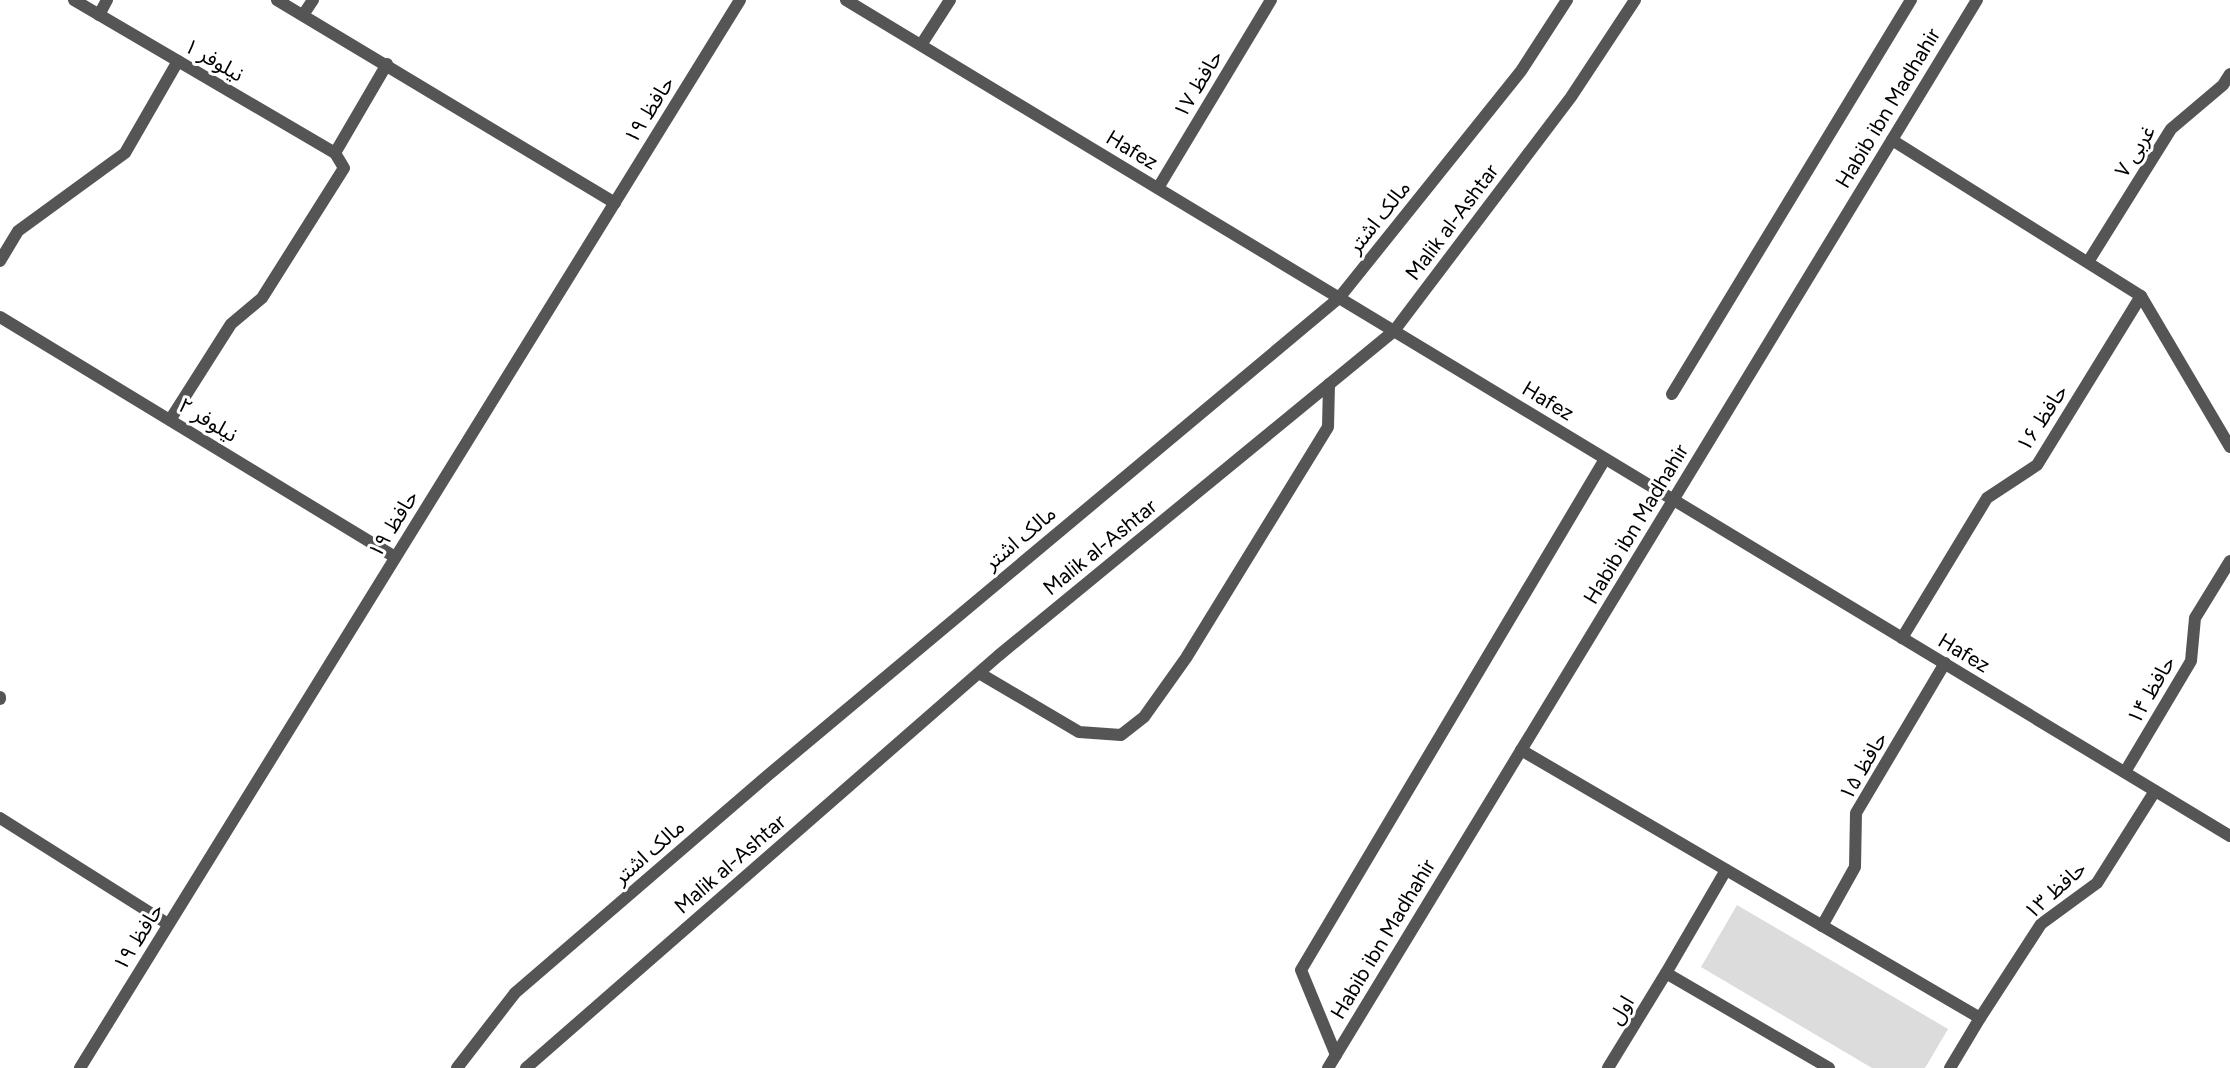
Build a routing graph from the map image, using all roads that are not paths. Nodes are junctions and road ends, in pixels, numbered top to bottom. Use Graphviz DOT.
graph roads {
  1 [pos="74,0"];
  2 [pos="107,0"];
  3 [pos="277,0"];
  4 [pos="313,0"];
  5 [pos="740,0"];
  6 [pos="846,0"];
  7 [pos="950,0"];
  8 [pos="1271,0"];
  9 [pos="1567,0"];
  10 [pos="1635,0"];
  11 [pos="1911,0"];
  12 [pos="1977,0"];
  13 [pos="99,15"];
  14 [pos="303,15"];
  15 [pos="921,45"];
  16 [pos="178,61"];
  17 [pos="387,64"];
  18 [pos="2230,74"];
  19 [pos="1892,140"];
  20 [pos="335,153"];
  21 [pos="1158,188"];
  22 [pos="615,203"];
  23 [pos="0,261"];
  24 [pos="2088,262"];
  25 [pos="2142,296"];
  26 [pos="1339,298"];
  27 [pos="0,317"];
  28 [pos="1394,331"];
  29 [pos="1329,384"];
  30 [pos="1672,394"];
  31 [pos="170,420"];
  32 [pos="2230,447"];
  33 [pos="1605,459"];
  34 [pos="1673,500"];
  35 [pos="396,557"];
  36 [pos="2230,561"];
  37 [pos="1902,638"];
  38 [pos="1945,663"];
  39 [pos="979,673"];
  40 [pos="1521,750"];
  41 [pos="2125,772"];
  42 [pos="2155,791"];
  43 [pos="0,818"];
  44 [pos="2230,836"];
  45 [pos="1726,870"];
  46 [pos="168,924"];
  47 [pos="1822,926"];
  48 [pos="1666,973"];
  49 [pos="1980,1018"];
  50 [pos="1336,1055"];
  51 [pos="80,1068"];
  52 [pos="457,1068"];
  53 [pos="526,1068"];
  54 [pos="1328,1068"];
  55 [pos="1608,1068"];
  56 [pos="1829,1068"];
  57 [pos="1950,1068"];
  1 -- 13 [label="street, نیلوفر ۱"];
  2 -- 13 [label="street"];
  3 -- 14 [label="street"];
  4 -- 14 [label="street"];
  5 -- 22 [label="street, حافظ ۱۹"];
  6 -- 15 [label="street, Hafez"];
  7 -- 15 [label="street"];
  8 -- 21 [label="street, حافظ ۱۷"];
  9 -- 26 [label="street, مالک اشتر"];
  10 -- 28 [label="street, Malik al-Ashtar"];
  11 -- 30 [label="street"];
  12 -- 19 [label="street, Habib ibn Madhahir"];
  13 -- 16 [label="street, نیلوفر ۱"];
  14 -- 17 [label="street"];
  15 -- 21 [label="street, Hafez"];
  16 -- 20 [label="street, نیلوفر ۱"];
  16 -- 23 [label="street"];
  17 -- 20 [label="street"];
  17 -- 22 [label="street"];
  18 -- 24 [label="street, ۷ غربی"];
  19 -- 24 [label="street"];
  19 -- 34 [label="street, Habib ibn Madhahir"];
  20 -- 31 [label="street"];
  21 -- 26 [label="street, Hafez"];
  22 -- 35 [label="street, حافظ ۱۹"];
  24 -- 25 [label="street"];
  25 -- 32 [label="street"];
  25 -- 37 [label="street, حافظ ۱۶"];
  26 -- 28 [label="street, Hafez"];
  26 -- 52 [label="street, مالک اشتر"];
  27 -- 31 [label="street, نیلوفر ۲"];
  28 -- 29 [label="street, Malik al-Ashtar"];
  28 -- 33 [label="street, Hafez"];
  29 -- 39 [label="street, Malik al-Ashtar"];
  29 -- 39 [label="street"];
  31 -- 35 [label="street, نیلوفر ۲"];
  33 -- 34 [label="street, Hafez"];
  33 -- 50 [label="street"];
  34 -- 37 [label="street, Hafez"];
  34 -- 40 [label="street, Habib ibn Madhahir"];
  35 -- 46 [label="street, حافظ ۱۹"];
  36 -- 41 [label="street, حافظ ۱۴"];
  37 -- 38 [label="street, Hafez"];
  38 -- 41 [label="street, Hafez"];
  38 -- 47 [label="street, حافظ ۱۵"];
  39 -- 53 [label="street, Malik al-Ashtar"];
  40 -- 45 [label="street"];
  40 -- 50 [label="street, Habib ibn Madhahir"];
  41 -- 42 [label="street, Hafez"];
  42 -- 44 [label="street, Hafez"];
  42 -- 49 [label="street, حافظ ۱۳"];
  43 -- 46 [label="street"];
  45 -- 47 [label="street"];
  45 -- 48 [label="street, اول"];
  46 -- 51 [label="street, حافظ ۱۹"];
  47 -- 49 [label="street"];
  48 -- 55 [label="street, اول"];
  48 -- 56 [label="street"];
  49 -- 57 [label="street, حافظ ۱۳"];
  50 -- 54 [label="street, Habib ibn Madhahir"];
}
